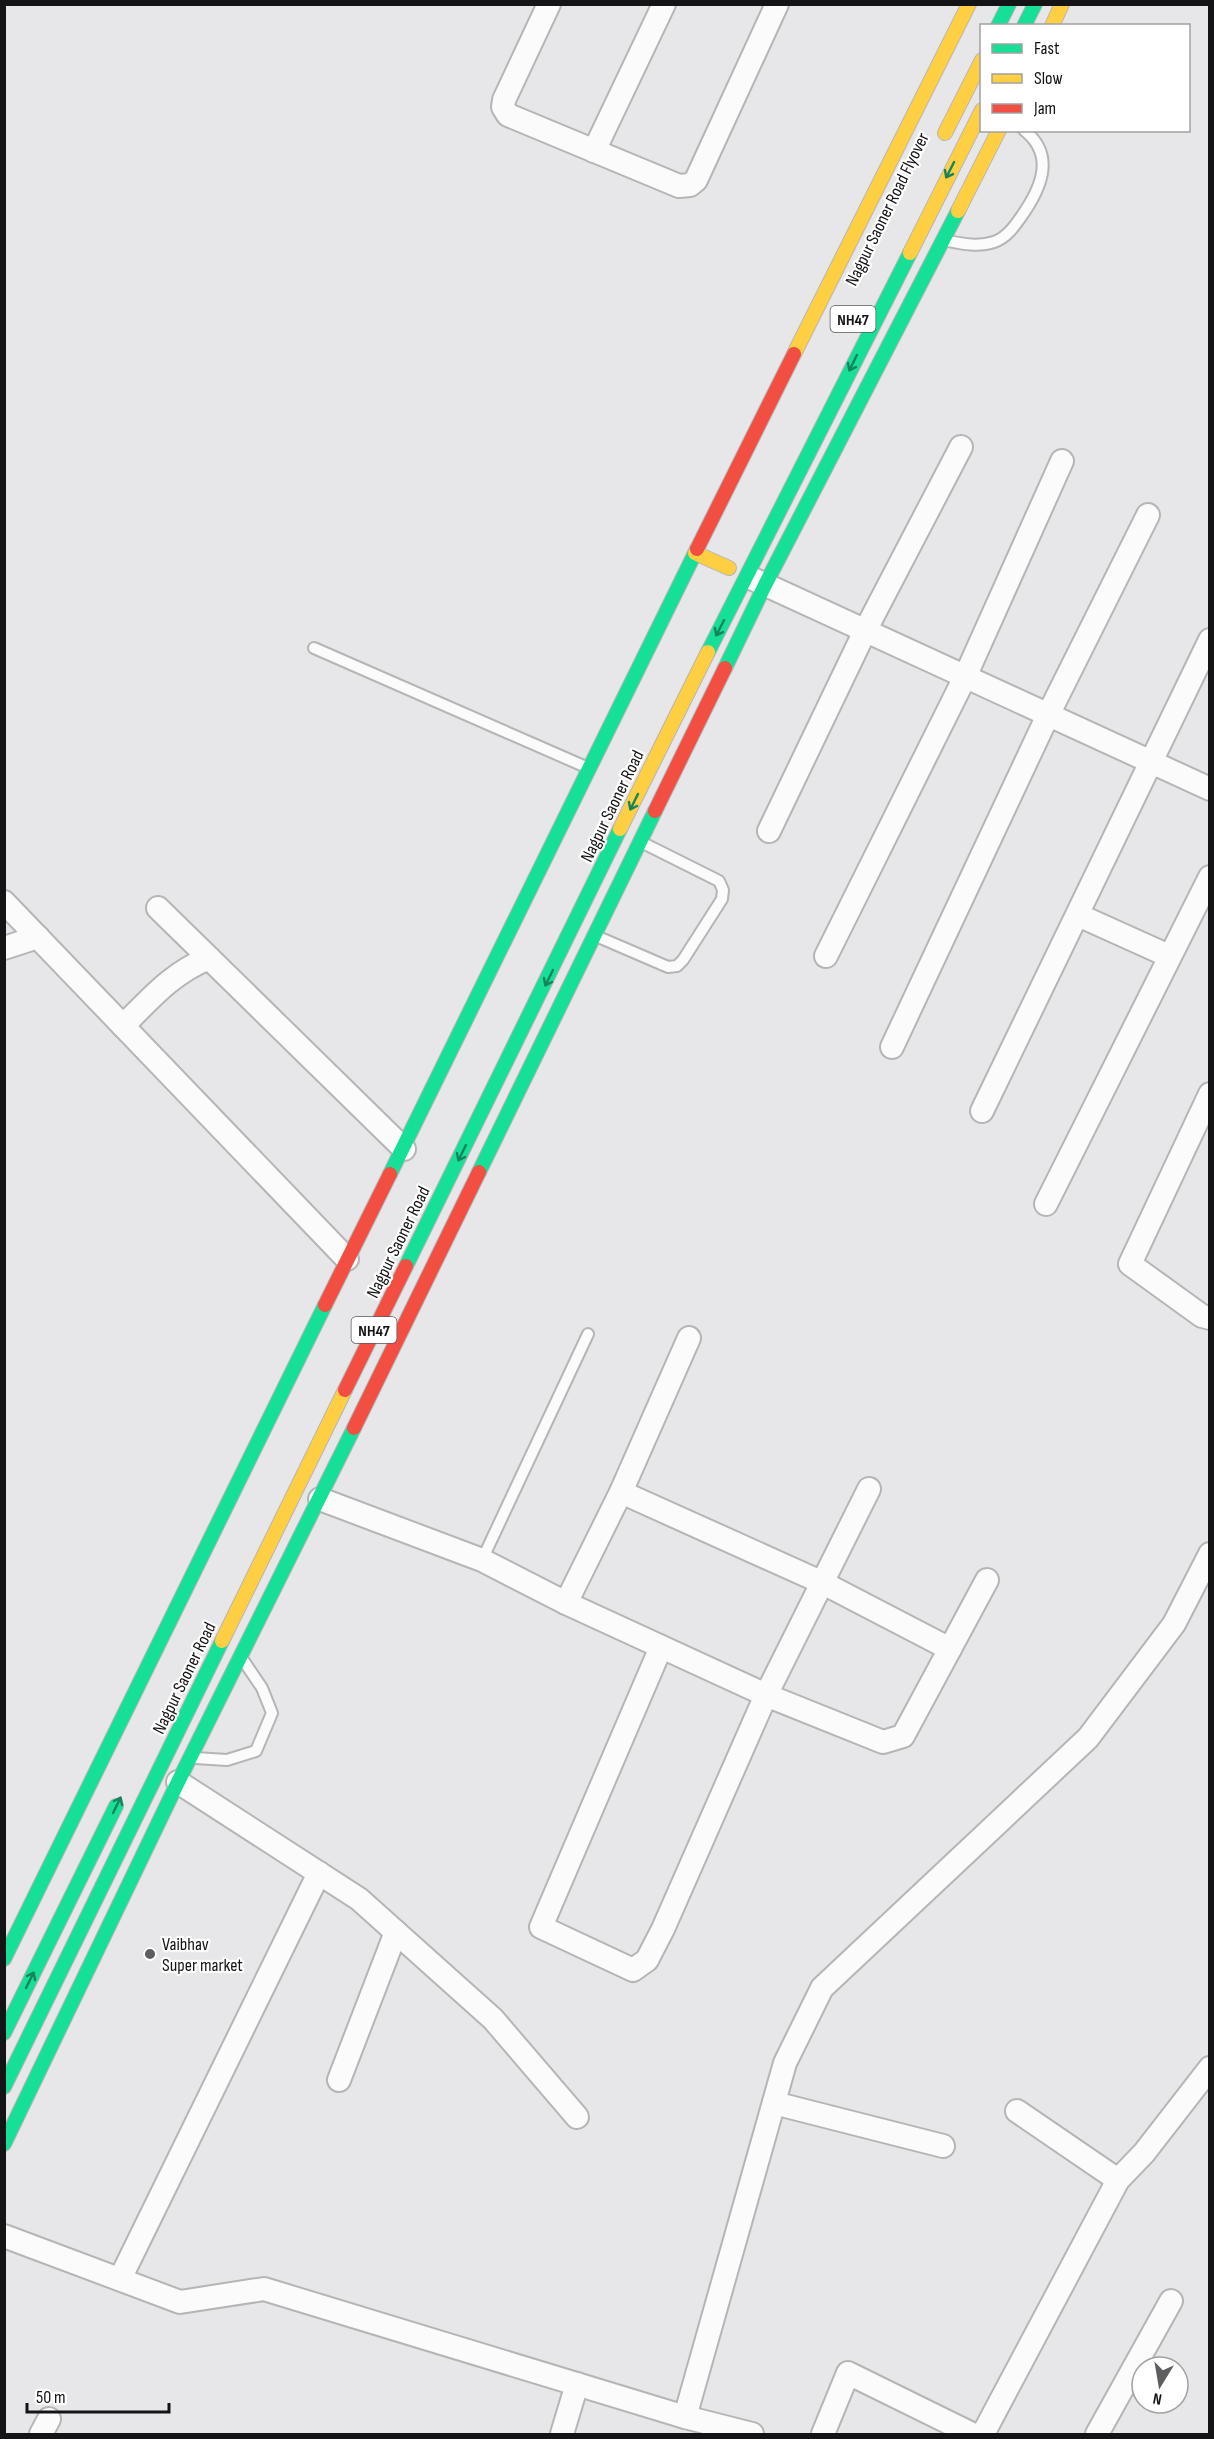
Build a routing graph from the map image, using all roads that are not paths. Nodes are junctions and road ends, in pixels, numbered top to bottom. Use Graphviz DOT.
graph roads {
  1 [pos="549,4"];
  2 [pos="664,4"];
  3 [pos="777,4"];
  4 [pos="969,4"];
  5 [pos="1009,4"];
  6 [pos="1035,4"];
  7 [pos="1062,4"];
  8 [pos="999,24"];
  9 [pos="1025,24"];
  10 [pos="1053,24"];
  11 [pos="980,62"];
  12 [pos="980,112"];
  13 [pos="998,132"];
  14 [pos="1026,132"];
  15 [pos="937,150"];
  16 [pos="594,151"];
  17 [pos="944,241"];
  18 [pos="961,447"];
  19 [pos="1062,460"];
  20 [pos="1148,515"];
  21 [pos="695,553"];
  22 [pos="740,573"];
  23 [pos="865,631"];
  24 [pos="1209,640"];
  25 [pos="314,648"];
  26 [pos="965,676"];
  27 [pos="1048,715"];
  28 [pos="1152,763"];
  29 [pos="590,768"];
  30 [pos="1209,789"];
  31 [pos="769,831"];
  32 [pos="640,842"];
  33 [pos="1209,877"];
  34 [pos="4,902"];
  35 [pos="158,908"];
  36 [pos="1078,915"];
  37 [pos="596,936"];
  38 [pos="38,937"];
  39 [pos="4,948"];
  40 [pos="826,956"];
  41 [pos="1169,956"];
  42 [pos="209,958"];
  43 [pos="123,1026"];
  44 [pos="892,1047"];
  45 [pos="1208,1100"];
  46 [pos="982,1112"];
  47 [pos="404,1149"];
  48 [pos="1046,1204"];
  49 [pos="347,1259"];
  50 [pos="1209,1318"];
  51 [pos="588,1334"];
  52 [pos="689,1338"];
  53 [pos="869,1488"];
  54 [pos="621,1492"];
  55 [pos="320,1499"];
  56 [pos="1209,1554"];
  57 [pos="482,1560"];
  58 [pos="987,1580"];
  59 [pos="823,1582"];
  60 [pos="566,1603"];
  61 [pos="661,1647"];
  62 [pos="950,1649"];
  63 [pos="241,1657"];
  64 [pos="766,1695"];
  65 [pos="190,1758"];
  66 [pos="178,1782"];
  67 [pos="124,1790"];
  68 [pos="319,1873"];
  69 [pos="396,1932"];
  70 [pos="9,1939"];
  71 [pos="4,1959"];
  72 [pos="4,2033"];
  73 [pos="1209,2068"];
  74 [pos="339,2080"];
  75 [pos="4,2087"];
  76 [pos="774,2103"];
  77 [pos="1017,2111"];
  78 [pos="577,2117"];
  79 [pos="4,2144"];
  80 [pos="943,2146"];
  81 [pos="1118,2180"];
  82 [pos="4,2236"];
  83 [pos="120,2279"];
  84 [pos="1171,2301"];
  85 [pos="577,2384"];
  86 [pos="685,2417"];
  87 [pos="562,2434"];
  88 [pos="752,2434"];
  89 [pos="823,2434"];
  90 [pos="972,2434"];
  91 [pos="983,2434"];
  92 [pos="1097,2434"];
  1 -- 16 [label="street"];
  2 -- 16 [label="street"];
  3 -- 16 [label="street"];
  4 -- 21 [label="main road"];
  5 -- 8 [label="main road"];
  6 -- 9 [label="main road"];
  7 -- 10 [label="main road"];
  11 -- 15 [label="main road, Nagpur Saoner Road Flyover"];
  12 -- 22 [label="main road, Nagpur Saoner Road Flyover / NH47, one-way"];
  13 -- 17 [label="main road"];
  14 -- 17 [label="lane"];
  17 -- 22 [label="main road"];
  18 -- 23 [label="street"];
  19 -- 26 [label="street"];
  20 -- 27 [label="street"];
  21 -- 22 [label="main road"];
  21 -- 29 [label="main road"];
  22 -- 23 [label="street"];
  22 -- 32 [label="main road"];
  22 -- 75 [label="main road, Nagpur Saoner Road / NH47, one-way"];
  23 -- 26 [label="street"];
  23 -- 31 [label="street"];
  24 -- 28 [label="street"];
  25 -- 29 [label="lane"];
  26 -- 27 [label="street"];
  26 -- 40 [label="street"];
  27 -- 28 [label="street"];
  27 -- 44 [label="street"];
  28 -- 30 [label="street"];
  28 -- 36 [label="street"];
  29 -- 47 [label="main road"];
  32 -- 37 [label="main road"];
  32 -- 37 [label="lane"];
  33 -- 41 [label="street"];
  34 -- 38 [label="street"];
  35 -- 42 [label="street"];
  36 -- 41 [label="street"];
  36 -- 46 [label="street"];
  37 -- 55 [label="main road"];
  38 -- 39 [label="street"];
  38 -- 43 [label="street"];
  41 -- 48 [label="street"];
  42 -- 43 [label="street"];
  42 -- 47 [label="street"];
  43 -- 49 [label="street"];
  45 -- 50 [label="street"];
  47 -- 49 [label="main road"];
  49 -- 70 [label="main road"];
  51 -- 57 [label="lane"];
  52 -- 54 [label="street"];
  53 -- 59 [label="street"];
  54 -- 59 [label="street"];
  54 -- 60 [label="street"];
  55 -- 57 [label="street"];
  55 -- 63 [label="main road"];
  56 -- 76 [label="street"];
  57 -- 60 [label="street"];
  58 -- 62 [label="street"];
  59 -- 62 [label="street"];
  59 -- 64 [label="street"];
  60 -- 61 [label="street"];
  61 -- 64 [label="street"];
  61 -- 64 [label="street"];
  62 -- 64 [label="street"];
  63 -- 65 [label="main road"];
  63 -- 65 [label="lane"];
  65 -- 66 [label="main road"];
  66 -- 68 [label="street"];
  66 -- 79 [label="main road"];
  72 -- 67 [label="main road, one-way"];
  68 -- 69 [label="street"];
  68 -- 83 [label="street"];
  69 -- 74 [label="street"];
  69 -- 78 [label="street"];
  70 -- 71 [label="main road"];
  73 -- 81 [label="street"];
  76 -- 80 [label="street"];
  76 -- 86 [label="street"];
  77 -- 81 [label="street"];
  81 -- 91 [label="street"];
  82 -- 83 [label="street"];
  83 -- 85 [label="street"];
  84 -- 92 [label="street"];
  85 -- 86 [label="street"];
  85 -- 87 [label="street"];
  86 -- 88 [label="street"];
  89 -- 90 [label="street"];
}
